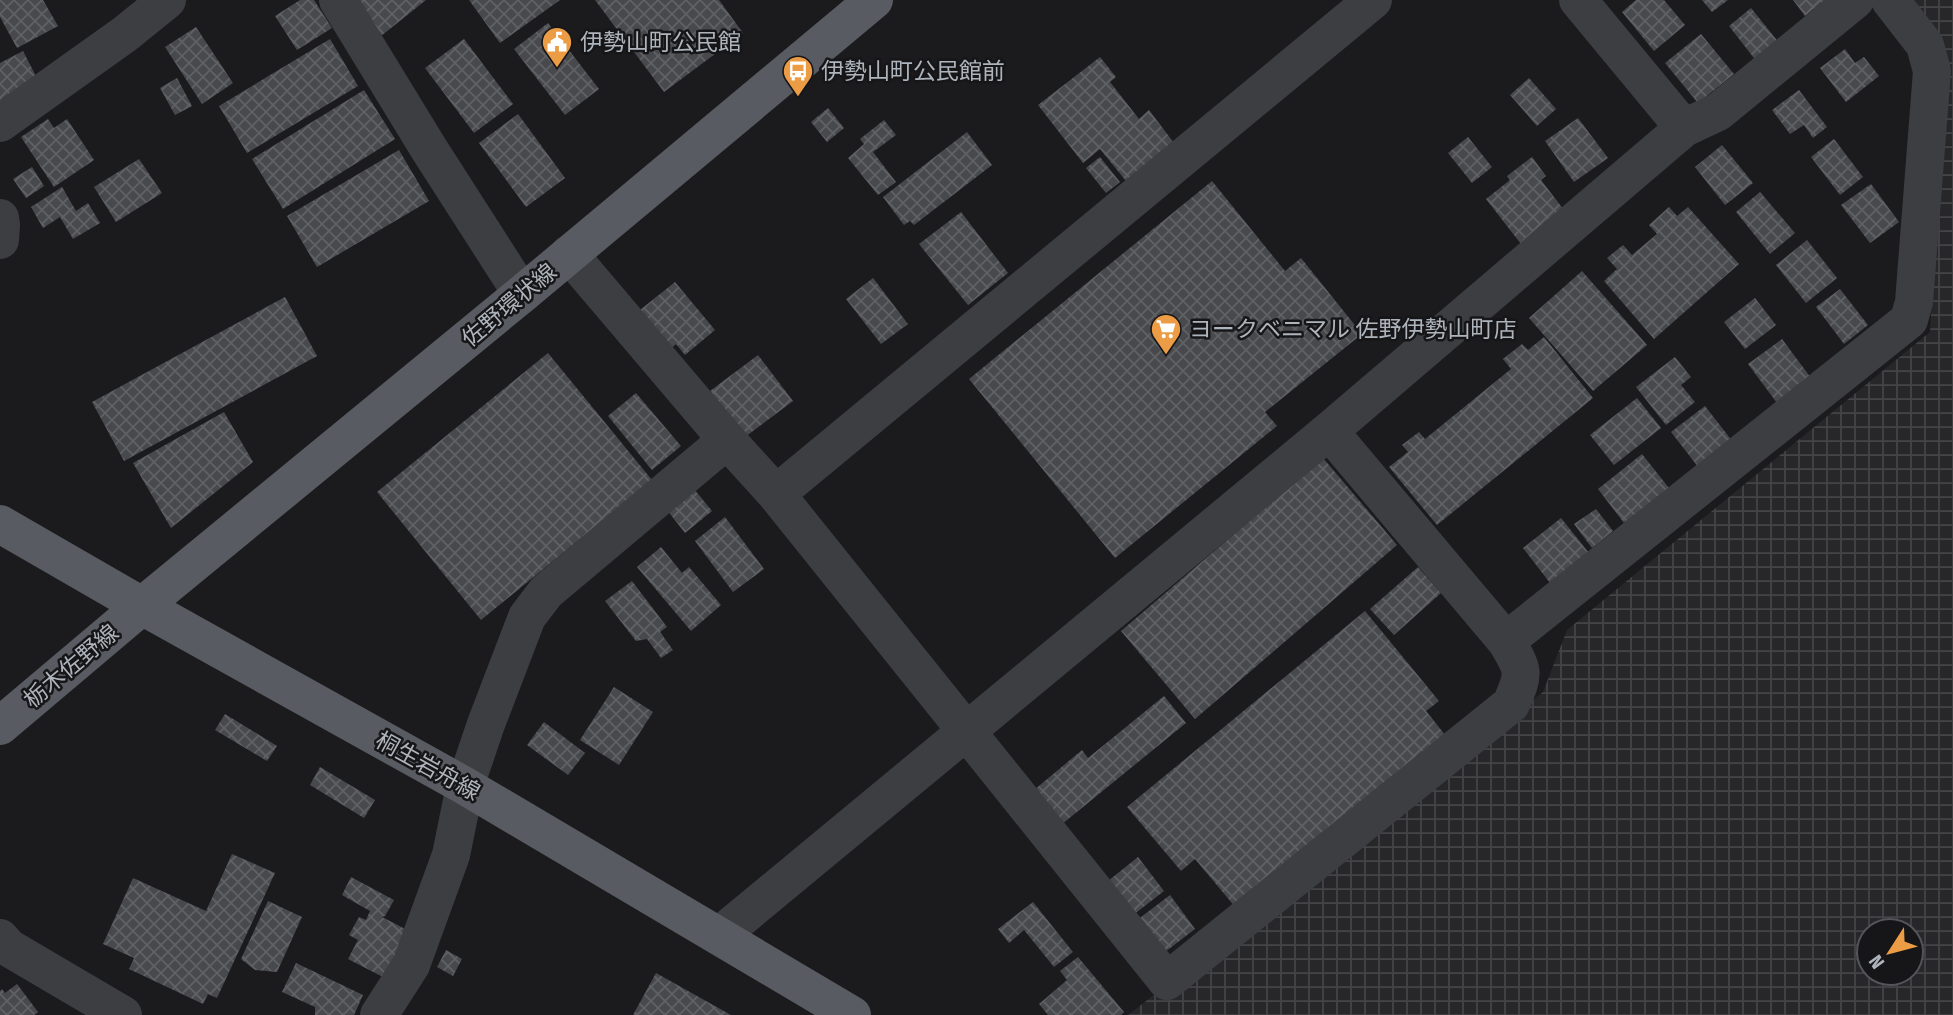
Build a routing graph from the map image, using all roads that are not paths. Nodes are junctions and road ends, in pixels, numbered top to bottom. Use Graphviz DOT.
graph roads {
  1 [pos="167,0"];
  2 [pos="338,0"];
  3 [pos="874,0"];
  4 [pos="1373,0"];
  5 [pos="1578,0"];
  6 [pos="1855,0"];
  7 [pos="1890,0"];
  8 [pos="0,123"];
  9 [pos="1684,128"];
  10 [pos="0,218"];
  11 [pos="0,240"];
  12 [pos="569,254"];
  13 [pos="522,294"];
  14 [pos="1329,431"];
  15 [pos="727,440"];
  16 [pos="776,494"];
  17 [pos="0,524"];
  18 [pos="142,606"];
  19 [pos="1506,641"];
  20 [pos="0,726"];
  21 [pos="967,730"];
  22 [pos="465,786"];
  23 [pos="719,936"];
  24 [pos="3,947"];
  25 [pos="123,1015"];
  26 [pos="379,1015"];
  27 [pos="852,1015"];
  1 -- 8 [label="street"];
  2 -- 13 [label="street"];
  3 -- 12 [label="main road, 佐野環状線"];
  4 -- 16 [label="street"];
  5 -- 9 [label="street"];
  6 -- 9 [label="street"];
  7 -- 19 [label="street"];
  9 -- 14 [label="street"];
  10 -- 11 [label="street"];
  12 -- 13 [label="main road, 佐野環状線"];
  12 -- 15 [label="street"];
  13 -- 18 [label="main road, 佐野環状線"];
  14 -- 19 [label="street"];
  14 -- 21 [label="street"];
  15 -- 16 [label="street"];
  15 -- 22 [label="street"];
  16 -- 21 [label="street"];
  17 -- 18 [label="main road, 桐生岩舟線"];
  18 -- 20 [label="main road, 栃木佐野線"];
  18 -- 22 [label="main road, 桐生岩舟線"];
  19 -- 21 [label="street"];
  21 -- 23 [label="street"];
  22 -- 23 [label="main road, 桐生岩舟線"];
  22 -- 26 [label="street"];
  23 -- 27 [label="main road, 桐生岩舟線"];
  24 -- 25 [label="street"];
}
